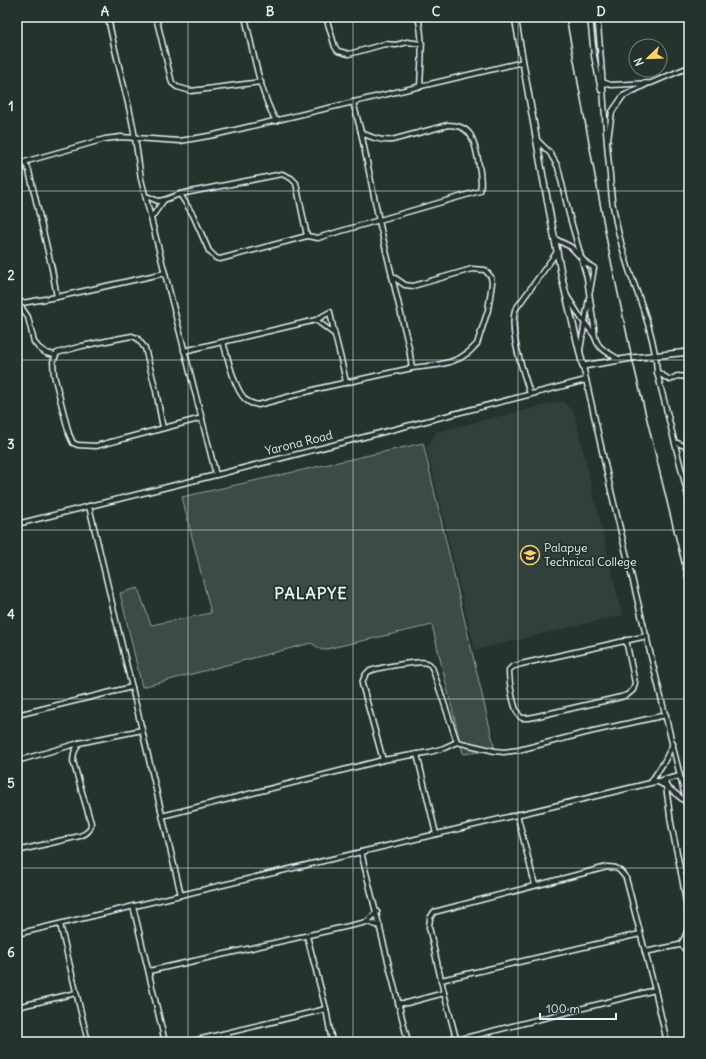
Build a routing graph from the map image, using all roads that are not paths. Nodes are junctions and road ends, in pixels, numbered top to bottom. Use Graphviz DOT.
graph roads {
  1 [pos="108,17"];
  2 [pos="156,17"];
  3 [pos="245,17"];
  4 [pos="326,17"];
  5 [pos="418,17"];
  6 [pos="515,17"];
  7 [pos="590,17"];
  8 [pos="597,17"];
  9 [pos="686,17"];
  10 [pos="689,22"];
  11 [pos="422,44"];
  12 [pos="523,62"];
  13 [pos="689,67"];
  14 [pos="261,82"];
  15 [pos="602,82"];
  16 [pos="651,83"];
  17 [pos="420,87"];
  18 [pos="603,96"];
  19 [pos="353,102"];
  20 [pos="276,121"];
  21 [pos="361,132"];
  22 [pos="136,138"];
  23 [pos="536,139"];
  24 [pos="606,144"];
  25 [pos="26,162"];
  26 [pos="17,164"];
  27 [pos="180,194"];
  28 [pos="146,196"];
  29 [pos="164,200"];
  30 [pos="151,218"];
  31 [pos="379,221"];
  32 [pos="307,236"];
  33 [pos="555,239"];
  34 [pos="557,252"];
  35 [pos="580,257"];
  36 [pos="165,273"];
  37 [pos="392,276"];
  38 [pos="565,292"];
  39 [pos="590,294"];
  40 [pos="57,297"];
  41 [pos="17,302"];
  42 [pos="316,320"];
  43 [pos="584,323"];
  44 [pos="333,333"];
  45 [pos="594,336"];
  46 [pos="223,342"];
  47 [pos="184,351"];
  48 [pos="580,351"];
  49 [pos="689,352"];
  50 [pos="55,356"];
  51 [pos="656,357"];
  52 [pos="620,360"];
  53 [pos="583,366"];
  54 [pos="412,368"];
  55 [pos="657,372"];
  56 [pos="689,377"];
  57 [pos="586,380"];
  58 [pos="346,383"];
  59 [pos="530,394"];
  60 [pos="202,418"];
  61 [pos="163,428"];
  62 [pos="675,442"];
  63 [pos="689,448"];
  64 [pos="216,475"];
  65 [pos="689,500"];
  66 [pos="89,506"];
  67 [pos="17,524"];
  68 [pos="647,636"];
  69 [pos="626,640"];
  70 [pos="132,687"];
  71 [pos="17,715"];
  72 [pos="666,715"];
  73 [pos="142,730"];
  74 [pos="457,742"];
  75 [pos="79,743"];
  76 [pos="673,744"];
  77 [pos="417,754"];
  78 [pos="383,760"];
  79 [pos="17,761"];
  80 [pos="680,776"];
  81 [pos="665,779"];
  82 [pos="656,781"];
  83 [pos="650,783"];
  84 [pos="666,786"];
  85 [pos="686,802"];
  86 [pos="689,813"];
  87 [pos="517,814"];
  88 [pos="162,816"];
  89 [pos="436,834"];
  90 [pos="17,851"];
  91 [pos="361,852"];
  92 [pos="535,885"];
  93 [pos="181,895"];
  94 [pos="133,906"];
  95 [pos="377,912"];
  96 [pos="689,920"];
  97 [pos="367,922"];
  98 [pos="60,924"];
  99 [pos="380,926"];
  100 [pos="689,926"];
  101 [pos="17,934"];
  102 [pos="640,934"];
  103 [pos="307,936"];
  104 [pos="689,942"];
  105 [pos="681,944"];
  106 [pos="645,952"];
  107 [pos="689,955"];
  108 [pos="149,971"];
  109 [pos="441,980"];
  110 [pos="655,990"];
  111 [pos="76,993"];
  112 [pos="444,993"];
  113 [pos="398,1003"];
  114 [pos="17,1007"];
  115 [pos="326,1009"];
  116 [pos="457,1041"];
  117 [pos="88,1042"];
  118 [pos="165,1042"];
  119 [pos="189,1042"];
  120 [pos="332,1042"];
  121 [pos="408,1042"];
  122 [pos="667,1042"];
  1 -- 22 [label="street"];
  2 -- 14 [label="street"];
  3 -- 14 [label="street"];
  4 -- 11 [label="street"];
  5 -- 11 [label="street"];
  6 -- 12 [label="street"];
  7 -- 18 [label="street"];
  8 -- 15 [label="street"];
  9 -- 10 [label="street"];
  11 -- 17 [label="street"];
  12 -- 17 [label="street"];
  12 -- 23 [label="street"];
  13 -- 16 [label="street"];
  14 -- 20 [label="street"];
  15 -- 16 [label="street"];
  15 -- 18 [label="street"];
  16 -- 24 [label="street"];
  17 -- 19 [label="street"];
  18 -- 24 [label="street"];
  19 -- 20 [label="street"];
  19 -- 21 [label="street"];
  20 -- 22 [label="street"];
  21 -- 31 [label="street"];
  21 -- 31 [label="street"];
  22 -- 25 [label="street"];
  22 -- 28 [label="street"];
  23 -- 33 [label="street"];
  23 -- 35 [label="street"];
  24 -- 51 [label="street"];
  25 -- 26 [label="street"];
  25 -- 40 [label="street"];
  27 -- 29 [label="street"];
  27 -- 32 [label="street"];
  27 -- 32 [label="street"];
  28 -- 29 [label="street"];
  28 -- 30 [label="street"];
  29 -- 30 [label="street"];
  30 -- 36 [label="street"];
  31 -- 32 [label="street"];
  31 -- 37 [label="street"];
  33 -- 34 [label="street"];
  33 -- 35 [label="street"];
  34 -- 38 [label="street"];
  34 -- 59 [label="street"];
  35 -- 39 [label="street"];
  35 -- 39 [label="street"];
  36 -- 40 [label="street"];
  36 -- 47 [label="street"];
  37 -- 54 [label="street"];
  37 -- 54 [label="street"];
  38 -- 43 [label="street"];
  38 -- 48 [label="street"];
  39 -- 43 [label="street"];
  39 -- 45 [label="street"];
  40 -- 41 [label="street"];
  41 -- 50 [label="street"];
  42 -- 44 [label="street"];
  42 -- 44 [label="street"];
  42 -- 46 [label="street"];
  43 -- 45 [label="street"];
  43 -- 48 [label="street"];
  44 -- 58 [label="street"];
  45 -- 52 [label="street"];
  46 -- 47 [label="street"];
  46 -- 58 [label="street"];
  47 -- 60 [label="street"];
  48 -- 53 [label="street"];
  49 -- 51 [label="street"];
  50 -- 61 [label="street"];
  50 -- 61 [label="street"];
  51 -- 52 [label="street"];
  51 -- 55 [label="street"];
  52 -- 53 [label="street"];
  53 -- 57 [label="street"];
  54 -- 58 [label="street"];
  55 -- 56 [label="street"];
  55 -- 62 [label="street"];
  57 -- 59 [label="street, Yarona Road"];
  57 -- 68 [label="street"];
  59 -- 64 [label="street, Yarona Road"];
  60 -- 61 [label="street"];
  60 -- 64 [label="street"];
  62 -- 63 [label="street"];
  62 -- 65 [label="street"];
  64 -- 66 [label="street, Yarona Road"];
  66 -- 67 [label="street, Yarona Road"];
  66 -- 70 [label="street"];
  68 -- 69 [label="street"];
  68 -- 72 [label="street"];
  69 -- 69 [label="street"];
  70 -- 71 [label="street"];
  70 -- 73 [label="street"];
  72 -- 74 [label="street"];
  72 -- 76 [label="street"];
  73 -- 75 [label="street"];
  73 -- 88 [label="street"];
  74 -- 77 [label="street"];
  74 -- 78 [label="street"];
  75 -- 79 [label="street"];
  75 -- 90 [label="street"];
  76 -- 80 [label="street"];
  76 -- 83 [label="street"];
  77 -- 78 [label="street"];
  77 -- 89 [label="street"];
  78 -- 88 [label="street"];
  80 -- 81 [label="street"];
  80 -- 85 [label="street"];
  81 -- 82 [label="street"];
  81 -- 84 [label="street"];
  82 -- 83 [label="street"];
  82 -- 84 [label="street"];
  83 -- 87 [label="street"];
  84 -- 85 [label="street"];
  84 -- 96 [label="street"];
  85 -- 86 [label="street"];
  87 -- 89 [label="street"];
  87 -- 92 [label="street"];
  88 -- 93 [label="street"];
  89 -- 91 [label="street"];
  91 -- 93 [label="street"];
  91 -- 95 [label="street"];
  92 -- 102 [label="street"];
  92 -- 109 [label="street"];
  93 -- 94 [label="street"];
  94 -- 98 [label="street"];
  94 -- 108 [label="street"];
  95 -- 97 [label="street"];
  95 -- 99 [label="street"];
  97 -- 99 [label="street"];
  97 -- 103 [label="street"];
  98 -- 101 [label="street"];
  98 -- 111 [label="street"];
  99 -- 113 [label="street"];
  100 -- 105 [label="street"];
  102 -- 106 [label="street"];
  102 -- 109 [label="street"];
  103 -- 108 [label="street"];
  103 -- 115 [label="street"];
  104 -- 105 [label="street"];
  105 -- 106 [label="street"];
  105 -- 107 [label="street"];
  106 -- 110 [label="street"];
  108 -- 118 [label="street"];
  109 -- 112 [label="street"];
  110 -- 116 [label="street"];
  110 -- 122 [label="street"];
  111 -- 114 [label="street"];
  111 -- 117 [label="street"];
  112 -- 113 [label="street"];
  112 -- 116 [label="street"];
  113 -- 121 [label="street"];
  115 -- 119 [label="street"];
  115 -- 120 [label="street"];
}
